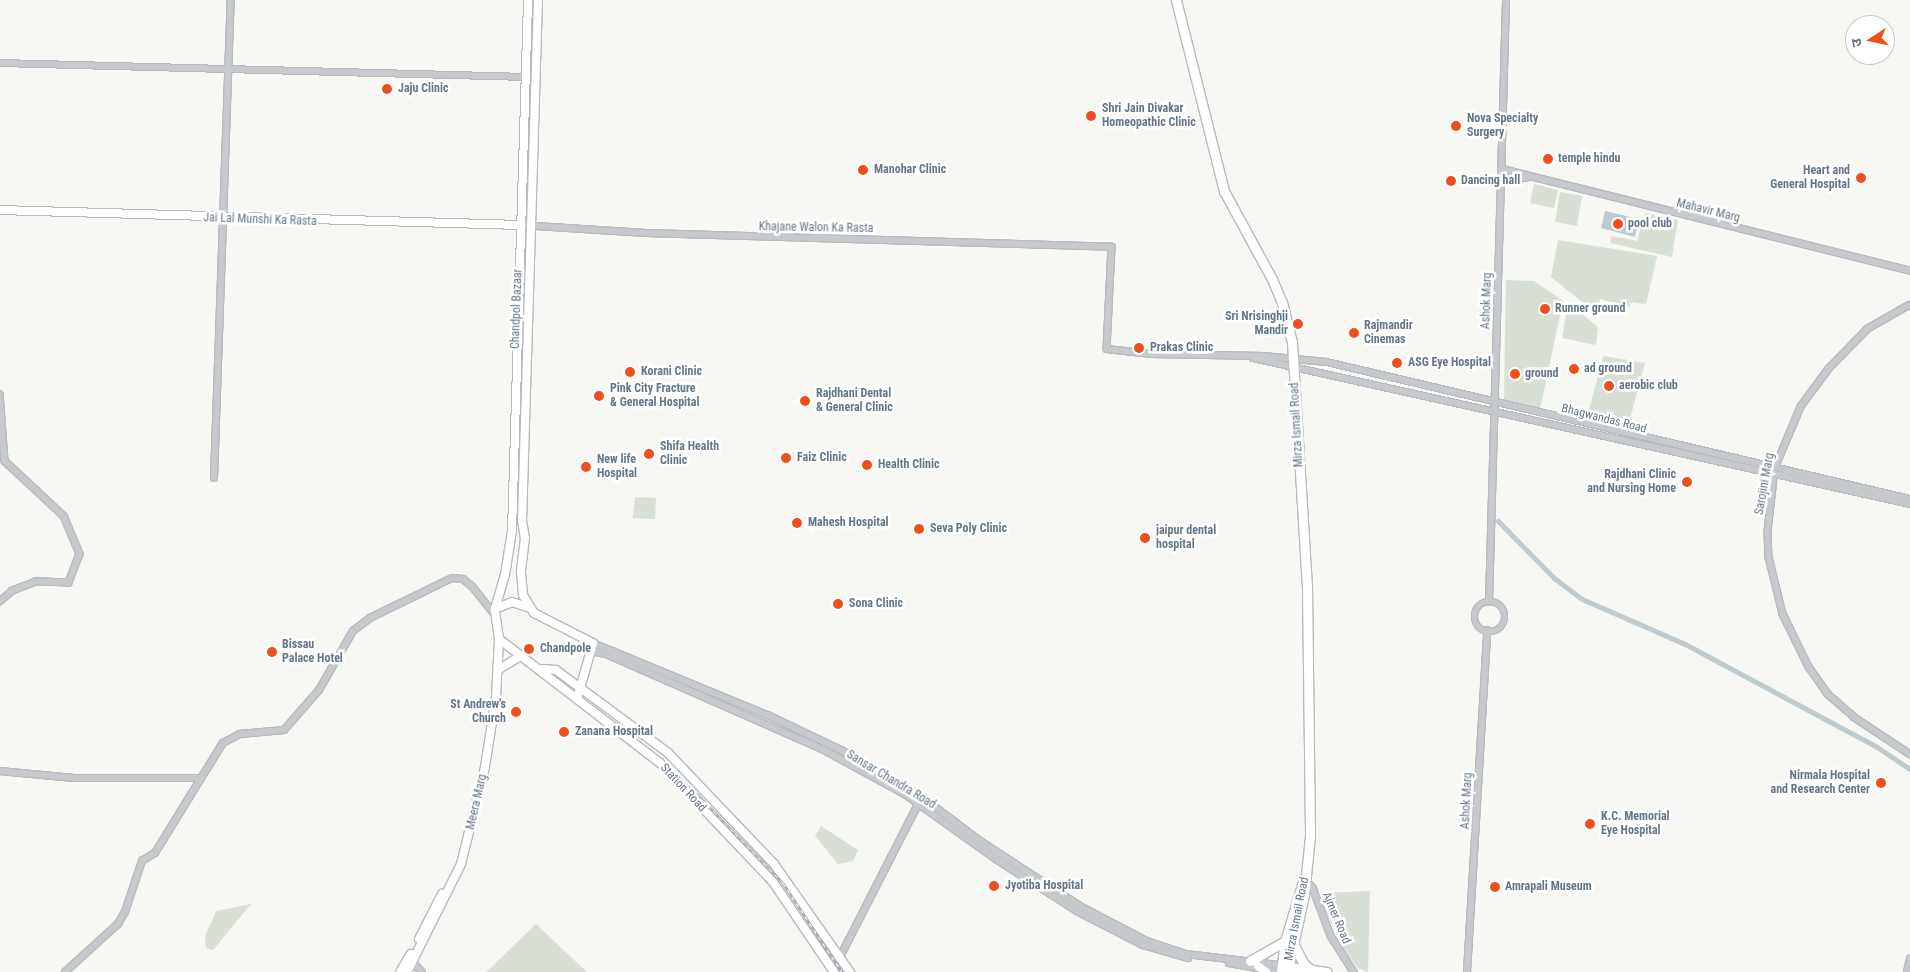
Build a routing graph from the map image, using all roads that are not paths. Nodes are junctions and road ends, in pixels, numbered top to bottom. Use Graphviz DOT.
graph roads {
  1 [pos="231,0"];
  2 [pos="528,0"];
  3 [pos="538,0"];
  4 [pos="1176,0"];
  5 [pos="1506,0"];
  6 [pos="0,63"];
  7 [pos="229,69"];
  8 [pos="526,77"];
  9 [pos="1502,169"];
  10 [pos="1530,178"];
  11 [pos="1501,180"];
  12 [pos="0,210"];
  13 [pos="224,218"];
  14 [pos="520,225"];
  15 [pos="533,227"];
  16 [pos="1910,271"];
  17 [pos="1910,305"];
  18 [pos="1251,357"];
  19 [pos="1294,358"];
  20 [pos="1295,370"];
  21 [pos="0,394"];
  22 [pos="1494,403"];
  23 [pos="1494,412"];
  24 [pos="1775,472"];
  25 [pos="214,478"];
  26 [pos="1910,499"];
  27 [pos="1910,504"];
  28 [pos="524,595"];
  29 [pos="0,602"];
  30 [pos="1489,602"];
  31 [pos="530,608"];
  32 [pos="496,612"];
  33 [pos="1487,631"];
  34 [pos="499,640"];
  35 [pos="593,643"];
  36 [pos="591,651"];
  37 [pos="522,655"];
  38 [pos="498,669"];
  39 [pos="542,669"];
  40 [pos="581,689"];
  41 [pos="577,699"];
  42 [pos="1910,754"];
  43 [pos="0,772"];
  44 [pos="201,778"];
  45 [pos="920,800"];
  46 [pos="1306,876"];
  47 [pos="1289,942"];
  48 [pos="840,957"];
  49 [pos="1910,959"];
  50 [pos="411,960"];
  51 [pos="829,963"];
  52 [pos="1254,964"];
  53 [pos="1282,970"];
  54 [pos="1311,970"];
  55 [pos="1352,970"];
  56 [pos="66,972"];
  57 [pos="400,972"];
  58 [pos="407,972"];
  59 [pos="422,972"];
  60 [pos="834,972"];
  61 [pos="850,972"];
  62 [pos="1266,972"];
  63 [pos="1327,972"];
  64 [pos="1467,972"];
  65 [pos="1907,972"];
  1 -- 7 [label="street"];
  2 -- 8 [label="main road, Chandpol Bazaar"];
  3 -- 15 [label="main road, Chandpol Bazaar"];
  4 -- 19 [label="highway, Mirza Ismail Road"];
  5 -- 9 [label="street, Ashok Marg"];
  6 -- 7 [label="street"];
  7 -- 8 [label="street"];
  7 -- 13 [label="street"];
  8 -- 14 [label="main road, Chandpol Bazaar"];
  9 -- 10 [label="street, Mahavir Marg"];
  9 -- 11 [label="street, Ashok Marg"];
  10 -- 11 [label="street"];
  10 -- 16 [label="street, Mahavir Marg"];
  11 -- 22 [label="street, Ashok Marg"];
  12 -- 13 [label="main road, Jai Lal Munshi Ka Rasta"];
  13 -- 14 [label="main road, Jai Lal Munshi Ka Rasta"];
  13 -- 25 [label="street"];
  14 -- 15 [label="street, Khajane Walon Ka Rasta"];
  14 -- 32 [label="main road, Chandpol Bazaar"];
  15 -- 18 [label="street, Khajane Walon Ka Rasta"];
  15 -- 28 [label="main road, Chandpol Bazaar"];
  17 -- 24 [label="street, Sarojini Marg"];
  18 -- 19 [label="street, Bhagwandas Road"];
  18 -- 20 [label="street, Bhagwandas Road"];
  19 -- 20 [label="highway, Mirza Ismail Road"];
  19 -- 22 [label="street, Bhagwandas Road"];
  20 -- 23 [label="street, Bhagwandas Road"];
  20 -- 46 [label="highway, Mirza Ismail Road"];
  21 -- 29 [label="street"];
  22 -- 23 [label="street, Ashok Marg"];
  22 -- 24 [label="street, Bhagwandas Road"];
  23 -- 24 [label="street, Bhagwandas Road"];
  23 -- 30 [label="street, Ashok Marg"];
  24 -- 26 [label="street, Bhagwandas Road"];
  24 -- 27 [label="street, Bhagwandas Road"];
  24 -- 42 [label="street, Sarojini Marg"];
  28 -- 31 [label="main road, Sansar Chandra Road"];
  30 -- 33 [label="street"];
  30 -- 33 [label="street"];
  31 -- 32 [label="main road"];
  31 -- 35 [label="main road, Sansar Chandra Road"];
  32 -- 34 [label="main road, Meera Marg"];
  32 -- 44 [label="street"];
  33 -- 64 [label="street, Ashok Marg"];
  34 -- 37 [label="main road, Station Road"];
  34 -- 38 [label="main road, Meera Marg"];
  35 -- 36 [label="main road"];
  35 -- 45 [label="street, Sansar Chandra Road"];
  36 -- 40 [label="main road"];
  36 -- 45 [label="street, Sansar Chandra Road"];
  37 -- 38 [label="main road"];
  37 -- 39 [label="main road, Station Road"];
  38 -- 50 [label="main road, Meera Marg"];
  39 -- 40 [label="main road"];
  39 -- 41 [label="main road, Station Road"];
  40 -- 41 [label="main road"];
  40 -- 48 [label="main road"];
  41 -- 51 [label="main road, Station Road"];
  43 -- 44 [label="street"];
  44 -- 56 [label="street"];
  45 -- 48 [label="street"];
  45 -- 52 [label="street, Sansar Chandra Road"];
  45 -- 52 [label="street, Sansar Chandra Road"];
  46 -- 47 [label="highway, Mirza Ismail Road"];
  46 -- 55 [label="street, Ajmer Road"];
  47 -- 52 [label="highway"];
  47 -- 53 [label="highway, Mirza Ismail Road"];
  47 -- 54 [label="highway"];
  48 -- 51 [label="street"];
  48 -- 61 [label="main road"];
  49 -- 65 [label="street"];
  50 -- 57 [label="main road, Meera Marg"];
  50 -- 58 [label="main road, Meera Marg"];
  50 -- 59 [label="street"];
  51 -- 60 [label="main road, Station Road"];
  52 -- 53 [label="street, Sansar Chandra Road"];
  52 -- 53 [label="street, Sansar Chandra Road"];
  52 -- 62 [label="main road"];
  53 -- 54 [label="highway"];
  54 -- 63 [label="highway"];
}
